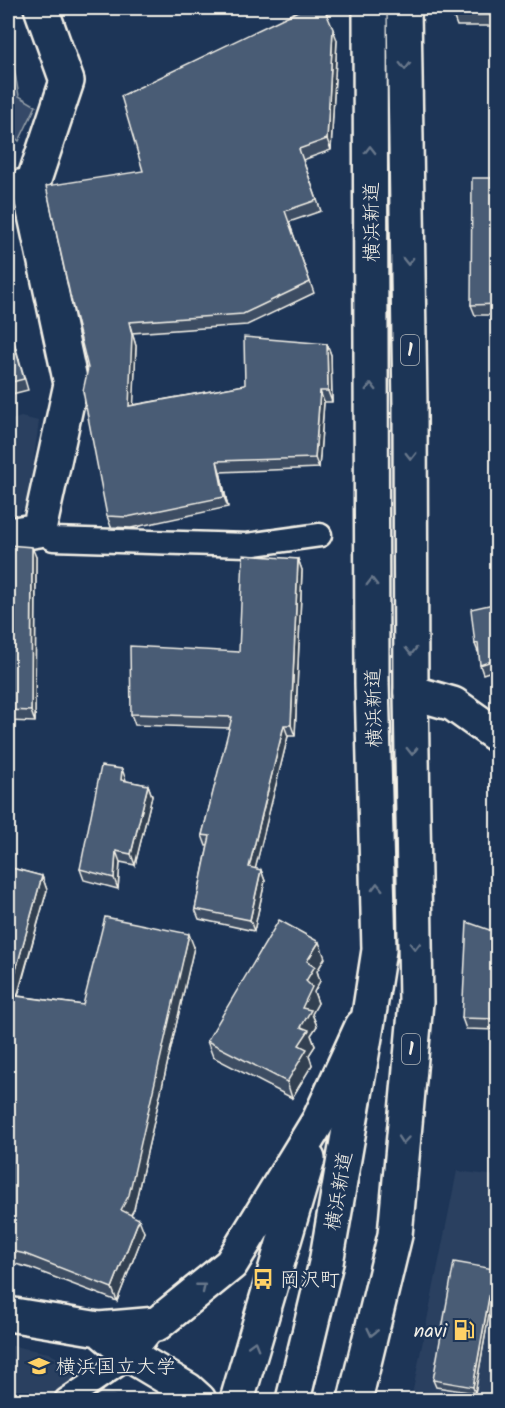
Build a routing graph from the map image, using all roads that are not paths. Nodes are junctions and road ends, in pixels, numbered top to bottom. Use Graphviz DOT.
graph roads {
  1 [pos="41,8"];
  2 [pos="370,8"];
  3 [pos="404,8"];
  4 [pos="21,181"];
  5 [pos="23,533"];
  6 [pos="320,535"];
  7 [pos="411,692"];
  8 [pos="498,736"];
  9 [pos="370,1008"];
  10 [pos="319,1120"];
  11 [pos="8,1314"];
  12 [pos="157,1324"];
  13 [pos="99,1329"];
  14 [pos="130,1356"];
  15 [pos="66,1401"];
  16 [pos="200,1401"];
  17 [pos="237,1401"];
  18 [pos="293,1401"];
  19 [pos="355,1401"];
  1 -- 4 [label="main road"];
  9 -- 2 [label="main road, 横浜新道, one-way"];
  3 -- 7 [label="main road, 横浜新道 / 1, one-way"];
  4 -- 5 [label="main road"];
  5 -- 6 [label="lane"];
  7 -- 8 [label="main road"];
  7 -- 19 [label="main road, 横浜新道 / 1, one-way"];
  9 -- 10 [label="main road"];
  9 -- 18 [label="main road, 横浜新道"];
  12 -- 10 [label="main road, one-way"];
  17 -- 10 [label="main road, one-way"];
  11 -- 13 [label="main road"];
  12 -- 13 [label="main road"];
  12 -- 14 [label="lane"];
  13 -- 14 [label="main road"];
  14 -- 15 [label="lane"];
  14 -- 16 [label="main road"];
}
